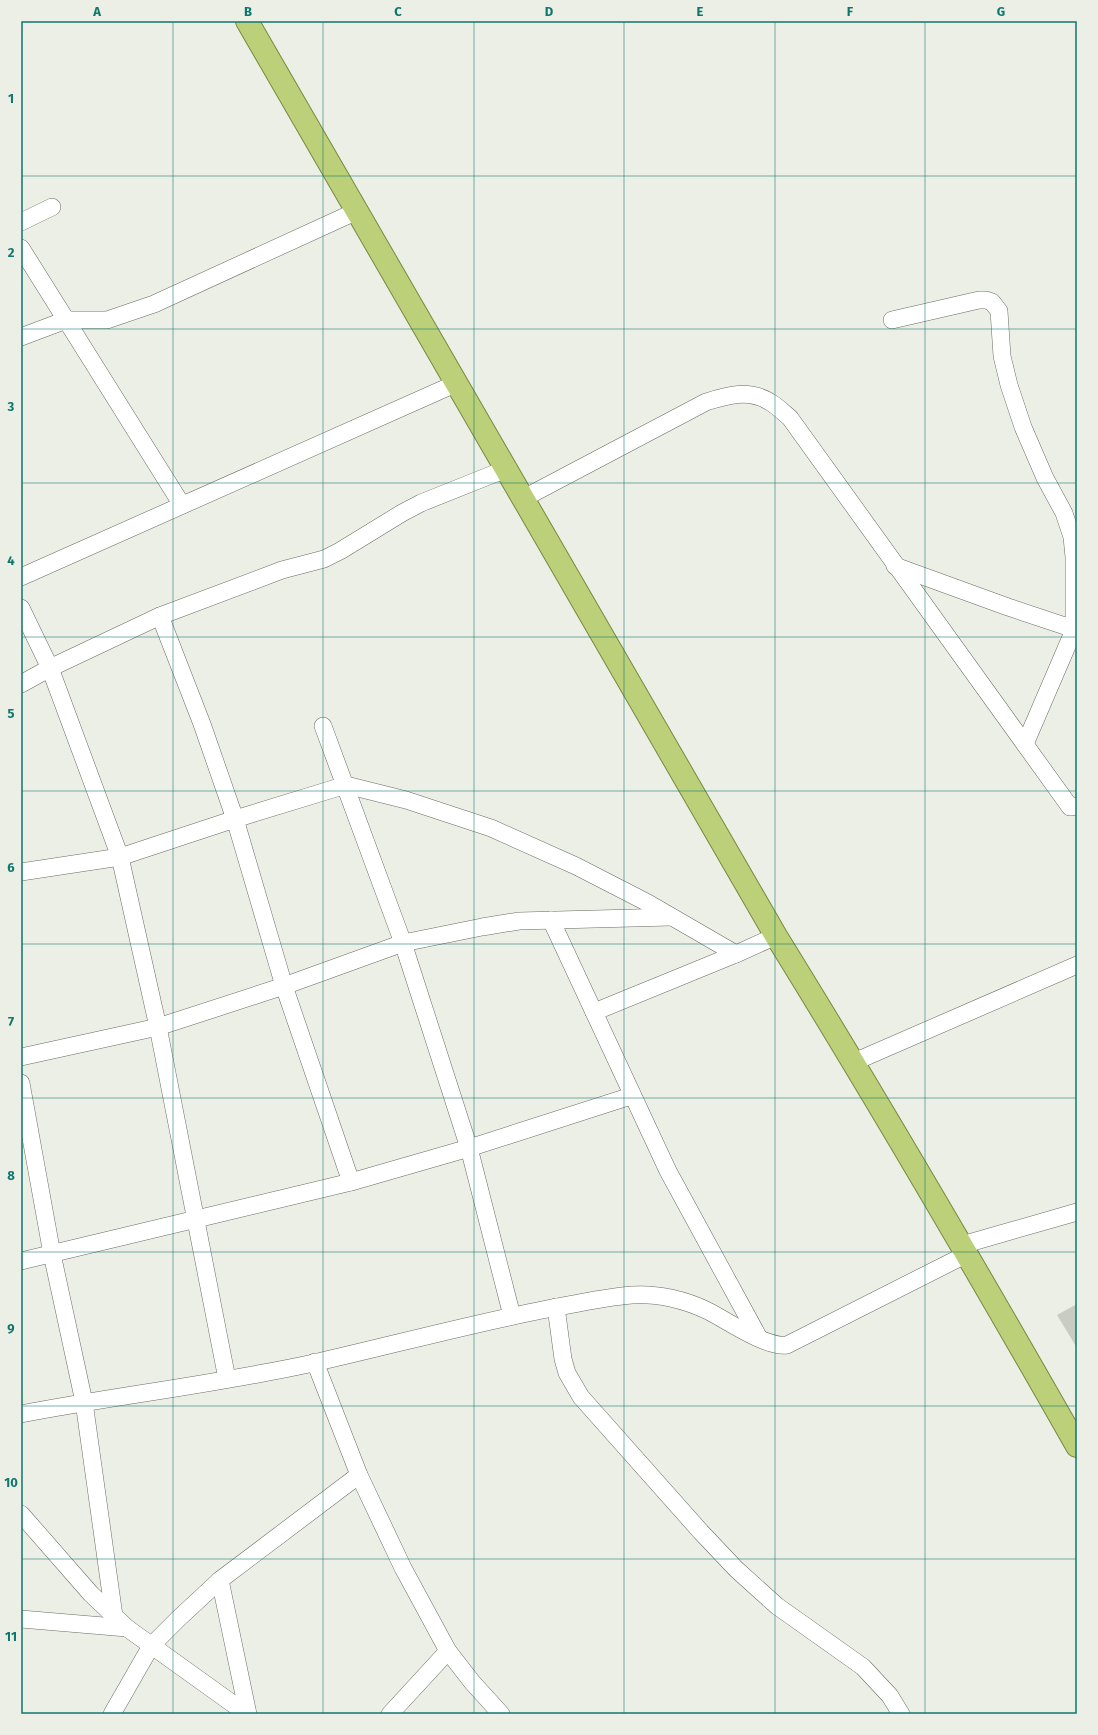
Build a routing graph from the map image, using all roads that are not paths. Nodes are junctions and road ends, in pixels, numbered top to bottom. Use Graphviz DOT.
graph roads {
  1 [pos="247,21"];
  2 [pos="52,207"];
  3 [pos="357,211"];
  4 [pos="21,222"];
  5 [pos="21,248"];
  6 [pos="66,320"];
  7 [pos="892,320"];
  8 [pos="21,336"];
  9 [pos="457,383"];
  10 [pos="506,468"];
  11 [pos="524,498"];
  12 [pos="182,505"];
  13 [pos="895,566"];
  14 [pos="21,577"];
  15 [pos="21,608"];
  16 [pos="160,616"];
  17 [pos="1076,630"];
  18 [pos="50,668"];
  19 [pos="21,684"];
  20 [pos="324,726"];
  21 [pos="1025,744"];
  22 [pos="346,786"];
  23 [pos="1075,811"];
  24 [pos="235,819"];
  25 [pos="120,857"];
  26 [pos="21,872"];
  27 [pos="672,916"];
  28 [pos="551,920"];
  29 [pos="776,936"];
  30 [pos="403,943"];
  31 [pos="736,954"];
  32 [pos="1077,965"];
  33 [pos="284,986"];
  34 [pos="594,1012"];
  35 [pos="158,1027"];
  36 [pos="21,1057"];
  37 [pos="854,1062"];
  38 [pos="21,1083"];
  39 [pos="631,1096"];
  40 [pos="469,1148"];
  41 [pos="351,1182"];
  42 [pos="1077,1212"];
  43 [pos="196,1220"];
  44 [pos="965,1250"];
  45 [pos="52,1254"];
  46 [pos="21,1261"];
  47 [pos="556,1307"];
  48 [pos="512,1316"];
  49 [pos="759,1338"];
  50 [pos="315,1362"];
  51 [pos="227,1379"];
  52 [pos="84,1402"];
  53 [pos="21,1414"];
  54 [pos="1077,1446"];
  55 [pos="359,1475"];
  56 [pos="21,1514"];
  57 [pos="220,1580"];
  58 [pos="114,1616"];
  59 [pos="21,1619"];
  60 [pos="127,1628"];
  61 [pos="152,1646"];
  62 [pos="448,1651"];
  63 [pos="112,1714"];
  64 [pos="247,1714"];
  65 [pos="390,1714"];
  66 [pos="501,1714"];
  67 [pos="901,1714"];
  1 -- 3 [label="highway"];
  2 -- 4 [label="street"];
  3 -- 6 [label="street"];
  3 -- 9 [label="highway"];
  5 -- 6 [label="street"];
  6 -- 8 [label="street"];
  6 -- 12 [label="street"];
  7 -- 17 [label="street"];
  9 -- 10 [label="highway"];
  9 -- 12 [label="street"];
  10 -- 11 [label="highway"];
  10 -- 16 [label="street"];
  11 -- 13 [label="street"];
  11 -- 29 [label="highway"];
  12 -- 14 [label="street"];
  13 -- 17 [label="street"];
  13 -- 21 [label="street"];
  15 -- 18 [label="street"];
  16 -- 18 [label="street"];
  16 -- 24 [label="street"];
  17 -- 21 [label="street"];
  18 -- 19 [label="street"];
  18 -- 25 [label="street"];
  20 -- 22 [label="street"];
  21 -- 23 [label="street"];
  22 -- 24 [label="street"];
  22 -- 27 [label="street"];
  22 -- 30 [label="street"];
  24 -- 25 [label="street"];
  24 -- 33 [label="street"];
  25 -- 26 [label="street"];
  25 -- 35 [label="street"];
  27 -- 28 [label="street"];
  27 -- 31 [label="street"];
  28 -- 30 [label="street"];
  28 -- 34 [label="street"];
  29 -- 31 [label="street"];
  29 -- 37 [label="highway"];
  30 -- 33 [label="street"];
  30 -- 40 [label="street"];
  31 -- 34 [label="street"];
  32 -- 37 [label="street"];
  33 -- 35 [label="street"];
  33 -- 41 [label="street"];
  34 -- 39 [label="street"];
  35 -- 36 [label="street"];
  35 -- 43 [label="street"];
  37 -- 44 [label="highway"];
  38 -- 45 [label="street"];
  39 -- 40 [label="street"];
  39 -- 49 [label="street"];
  40 -- 41 [label="street"];
  40 -- 48 [label="street"];
  41 -- 43 [label="street"];
  42 -- 44 [label="street"];
  43 -- 45 [label="street"];
  43 -- 51 [label="street"];
  44 -- 49 [label="street"];
  44 -- 54 [label="highway"];
  45 -- 46 [label="street"];
  45 -- 52 [label="street"];
  47 -- 48 [label="street"];
  47 -- 49 [label="street"];
  47 -- 67 [label="street"];
  48 -- 50 [label="street"];
  50 -- 51 [label="street"];
  50 -- 55 [label="street"];
  51 -- 52 [label="street"];
  52 -- 53 [label="street"];
  52 -- 58 [label="street"];
  55 -- 57 [label="street"];
  55 -- 62 [label="street"];
  56 -- 58 [label="street"];
  57 -- 61 [label="street"];
  57 -- 64 [label="street"];
  58 -- 60 [label="street"];
  59 -- 60 [label="street"];
  60 -- 61 [label="street"];
  61 -- 63 [label="street"];
  61 -- 64 [label="street"];
  62 -- 65 [label="street"];
  62 -- 66 [label="street"];
}
